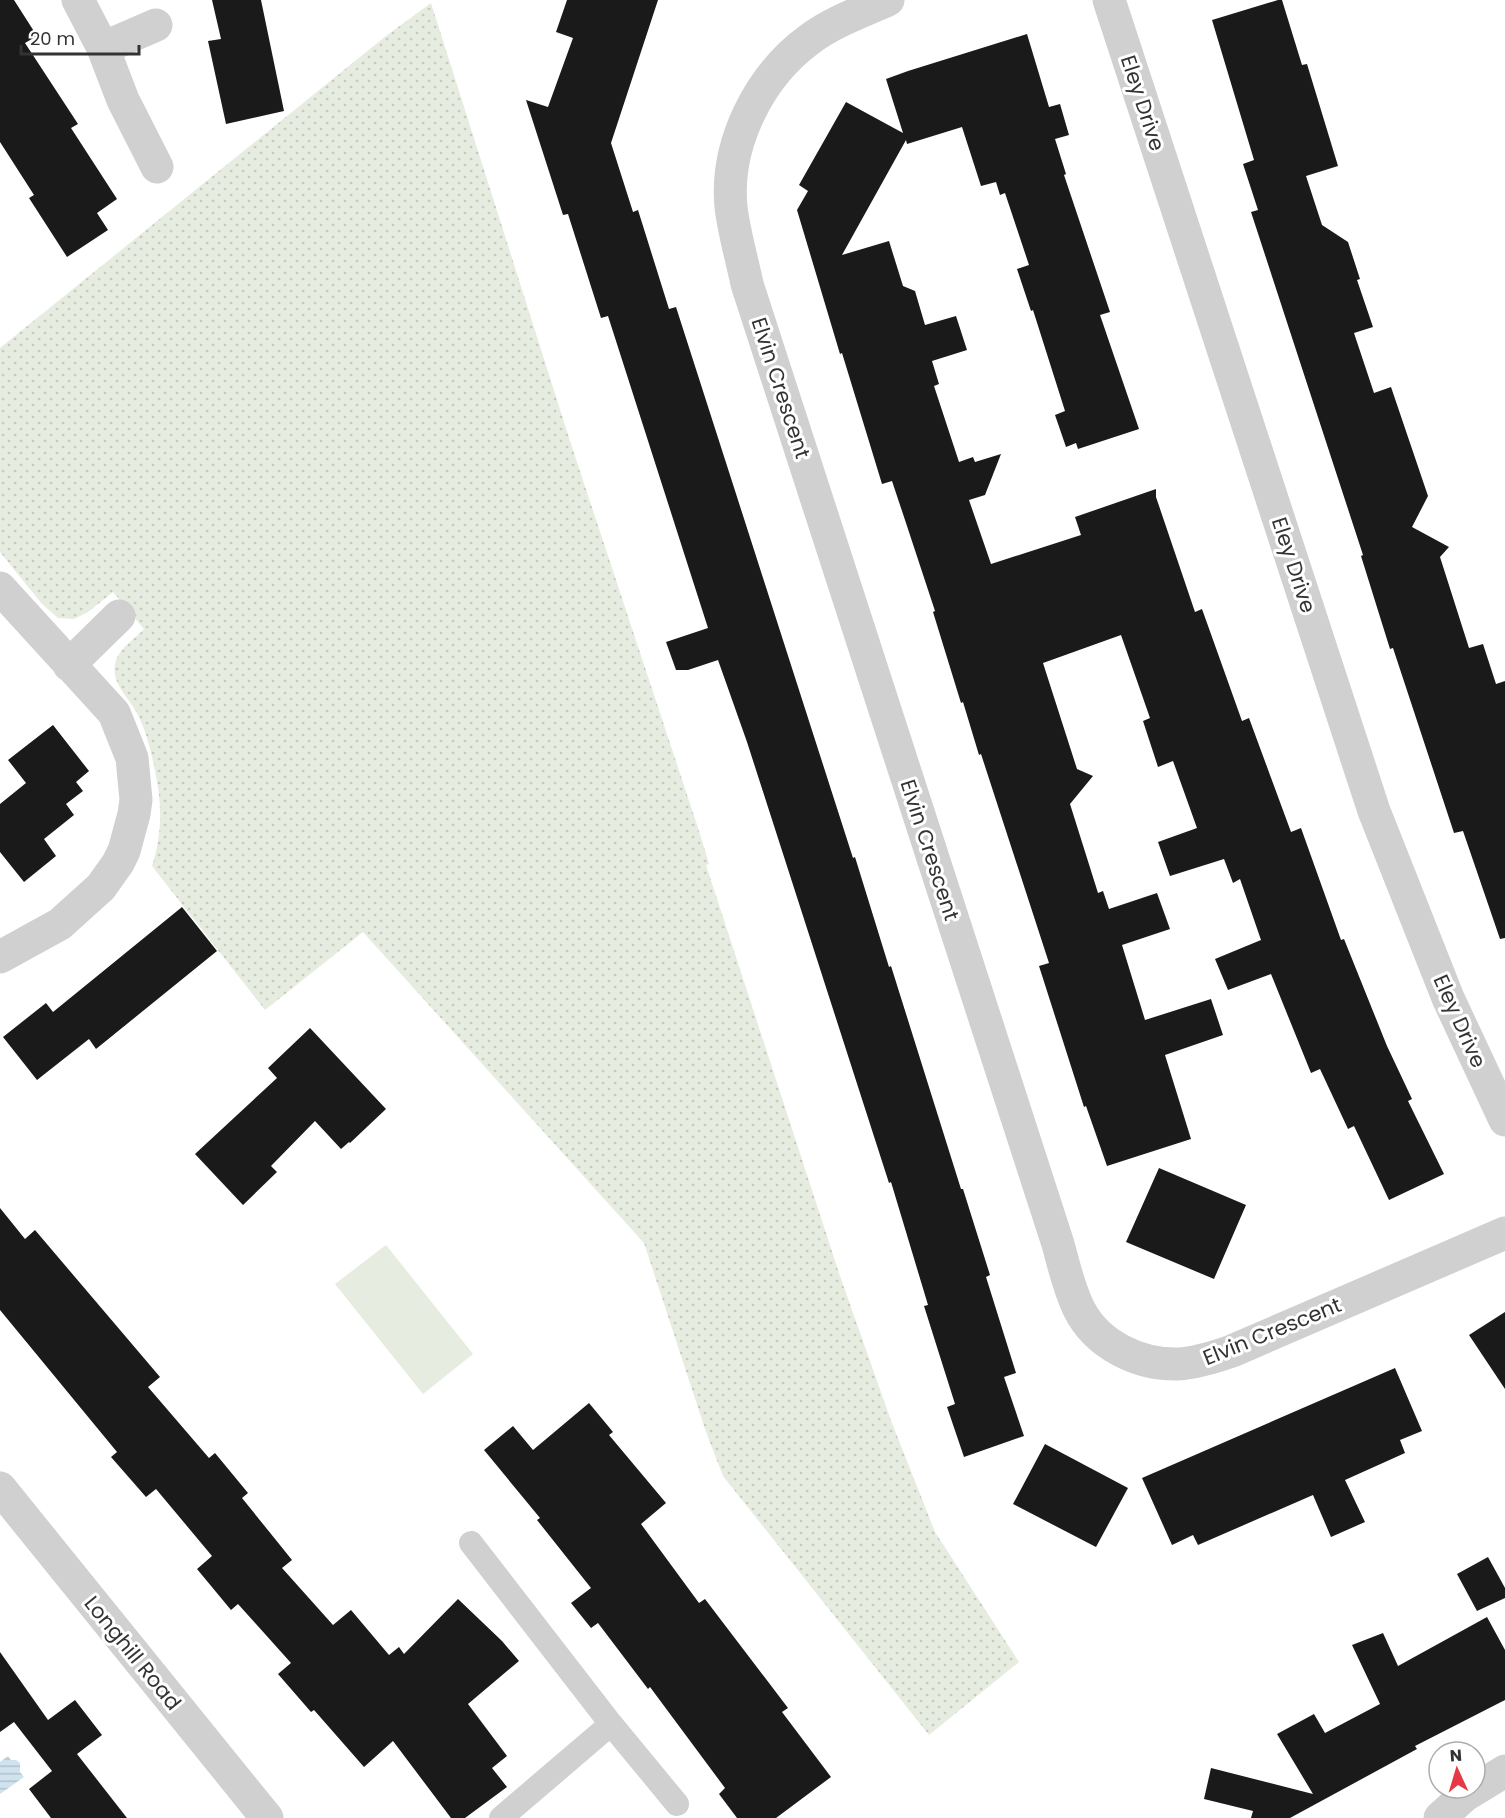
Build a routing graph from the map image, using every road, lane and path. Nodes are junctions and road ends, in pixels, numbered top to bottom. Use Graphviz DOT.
graph roads {
  1 [pos="78,0"];
  2 [pos="888,0"];
  3 [pos="1109,0"];
  4 [pos="156,25"];
  5 [pos="103,48"];
  6 [pos="157,168"];
  7 [pos="0,588"];
  8 [pos="119,616"];
  9 [pos="69,665"];
  10 [pos="0,957"];
  11 [pos="1505,1120"];
  12 [pos="1505,1233"];
  13 [pos="0,1488"];
  14 [pos="471,1543"];
  15 [pos="611,1724"];
  16 [pos="1505,1771"];
  17 [pos="677,1804"];
  18 [pos="267,1818"];
  19 [pos="501,1818"];
  20 [pos="1440,1818"];
  1 -- 5 [label="street"];
  2 -- 12 [label="street, Elvin Crescent"];
  3 -- 11 [label="street, Eley Drive"];
  4 -- 5 [label="street"];
  5 -- 6 [label="street"];
  7 -- 9 [label="street"];
  8 -- 9 [label="street"];
  9 -- 10 [label="street"];
  13 -- 18 [label="street, Longhill Road"];
  14 -- 15 [label="lane"];
  15 -- 17 [label="lane"];
  15 -- 19 [label="lane"];
  16 -- 20 [label="street"];
}
